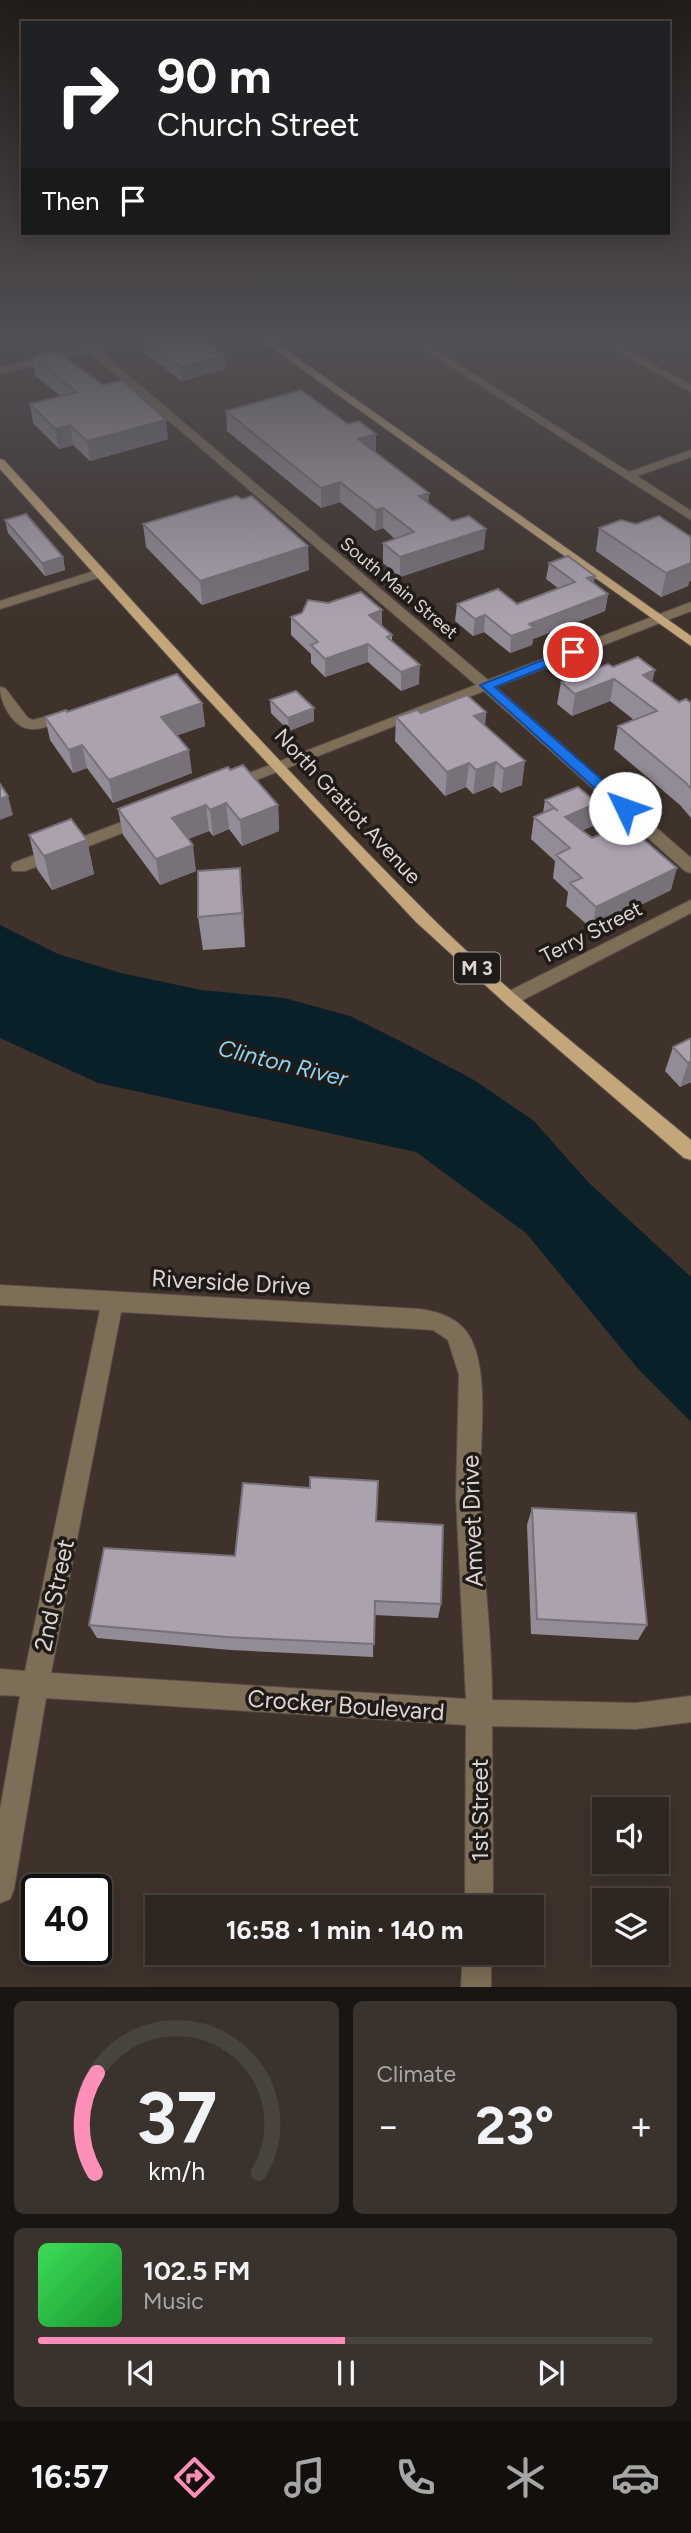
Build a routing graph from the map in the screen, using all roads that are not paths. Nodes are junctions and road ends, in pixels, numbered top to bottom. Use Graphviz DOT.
graph roads {
  1 [pos="190,433"];
  2 [pos="396,433"];
  3 [pos="559,433"];
  4 [pos="691,453"];
  5 [pos="0,463"];
  6 [pos="627,476"];
  7 [pos="691,516"];
  8 [pos="100,573"];
  9 [pos="0,606"];
  10 [pos="691,607"];
  11 [pos="658,619"];
  12 [pos="691,642"];
  13 [pos="486,685"];
  14 [pos="0,691"];
  15 [pos="81,710"];
  16 [pos="280,766"];
  17 [pos="210,793"];
  18 [pos="161,812"];
  19 [pos="19,867"];
  20 [pos="691,867"];
  21 [pos="691,906"];
  22 [pos="511,998"];
  23 [pos="691,1152"];
  24 [pos="0,1294"];
  25 [pos="113,1301"];
  26 [pos="456,1333"];
  27 [pos="0,1682"];
  28 [pos="35,1687"];
  29 [pos="691,1709"];
  30 [pos="479,1713"];
  31 [pos="0,1889"];
  32 [pos="479,1895"];
  33 [pos="477,1965"];
  34 [pos="476,1987"];
  1 -- 13 [label="street, South Main Street"];
  2 -- 11 [label="main road"];
  3 -- 6 [label="street"];
  4 -- 6 [label="street"];
  5 -- 8 [label="main road, North Gratiot Avenue / M 3"];
  6 -- 7 [label="street"];
  8 -- 9 [label="street"];
  8 -- 16 [label="main road, North Gratiot Avenue / M 3"];
  10 -- 11 [label="street"];
  11 -- 12 [label="main road"];
  11 -- 13 [label="street"];
  13 -- 16 [label="street"];
  13 -- 20 [label="street, South Main Street"];
  14 -- 15 [label="street"];
  16 -- 17 [label="street"];
  16 -- 22 [label="main road, North Gratiot Avenue / M 3"];
  18 -- 19 [label="street"];
  21 -- 22 [label="street, Terry Street"];
  22 -- 23 [label="main road, North Gratiot Avenue / M 3"];
  24 -- 25 [label="street, Riverside Drive"];
  25 -- 26 [label="street, Riverside Drive"];
  25 -- 28 [label="street, 2nd Street"];
  26 -- 30 [label="street, Amvet Drive"];
  27 -- 28 [label="street, Crocker Boulevard"];
  28 -- 30 [label="street, Crocker Boulevard"];
  28 -- 31 [label="street, 2nd Street"];
  29 -- 30 [label="street, Crocker Boulevard"];
  30 -- 32 [label="street, 1st Street"];
  33 -- 34 [label="street"];
}
